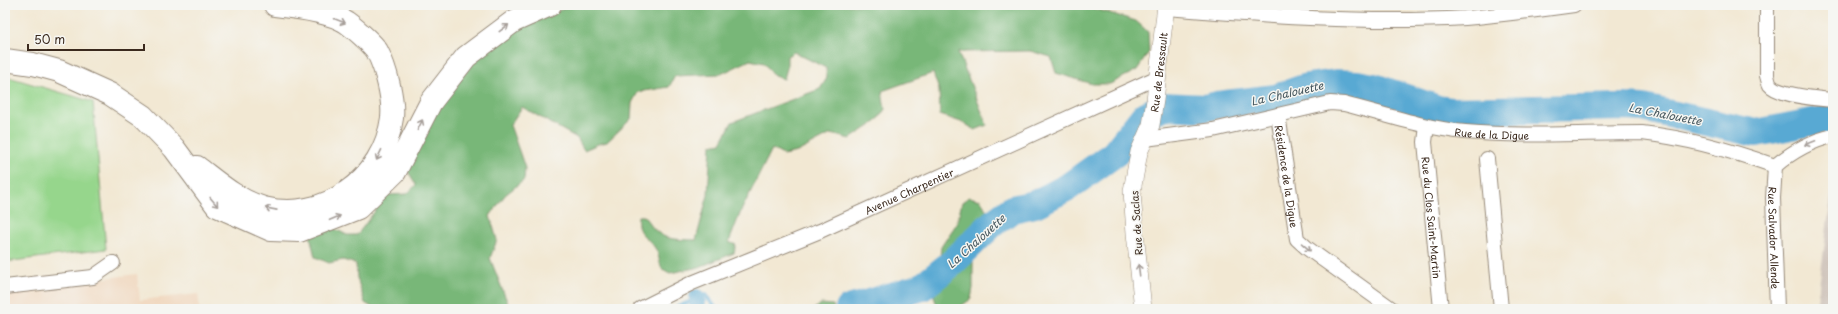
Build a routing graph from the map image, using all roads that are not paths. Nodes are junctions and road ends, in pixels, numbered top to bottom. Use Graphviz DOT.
graph roads {
  1 [pos="275,5"];
  2 [pos="550,5"];
  3 [pos="1574,5"];
  4 [pos="1767,5"];
  5 [pos="1166,7"];
  6 [pos="5,60"];
  7 [pos="1158,77"];
  8 [pos="1833,100"];
  9 [pos="1278,115"];
  10 [pos="1427,126"];
  11 [pos="1148,132"];
  12 [pos="1833,136"];
  13 [pos="174,148"];
  14 [pos="1487,160"];
  15 [pos="1775,166"];
  16 [pos="113,263"];
  17 [pos="5,287"];
  18 [pos="640,309"];
  19 [pos="1144,309"];
  20 [pos="1392,309"];
  21 [pos="1441,309"];
  22 [pos="1501,309"];
  23 [pos="1777,309"];
  1 -- 13 [label="main road, one-way"];
  13 -- 2 [label="main road, one-way"];
  3 -- 5 [label="street"];
  4 -- 8 [label="street"];
  5 -- 7 [label="street, Rue de Bressault"];
  6 -- 13 [label="main road"];
  7 -- 11 [label="street, Rue de Bressault"];
  7 -- 18 [label="street, Avenue Charpentier"];
  9 -- 10 [label="street, Rue de la Digue"];
  9 -- 11 [label="street, Rue de la Digue"];
  9 -- 20 [label="street, Résidence de la Digue, one-way"];
  10 -- 15 [label="street, Rue de la Digue"];
  10 -- 21 [label="street, Rue du Clos Saint-Martin"];
  19 -- 11 [label="street, Rue de Saclas, one-way"];
  12 -- 15 [label="street, one-way"];
  14 -- 22 [label="street"];
  15 -- 23 [label="street, Rue Salvador Allende"];
  16 -- 17 [label="street"];
}
